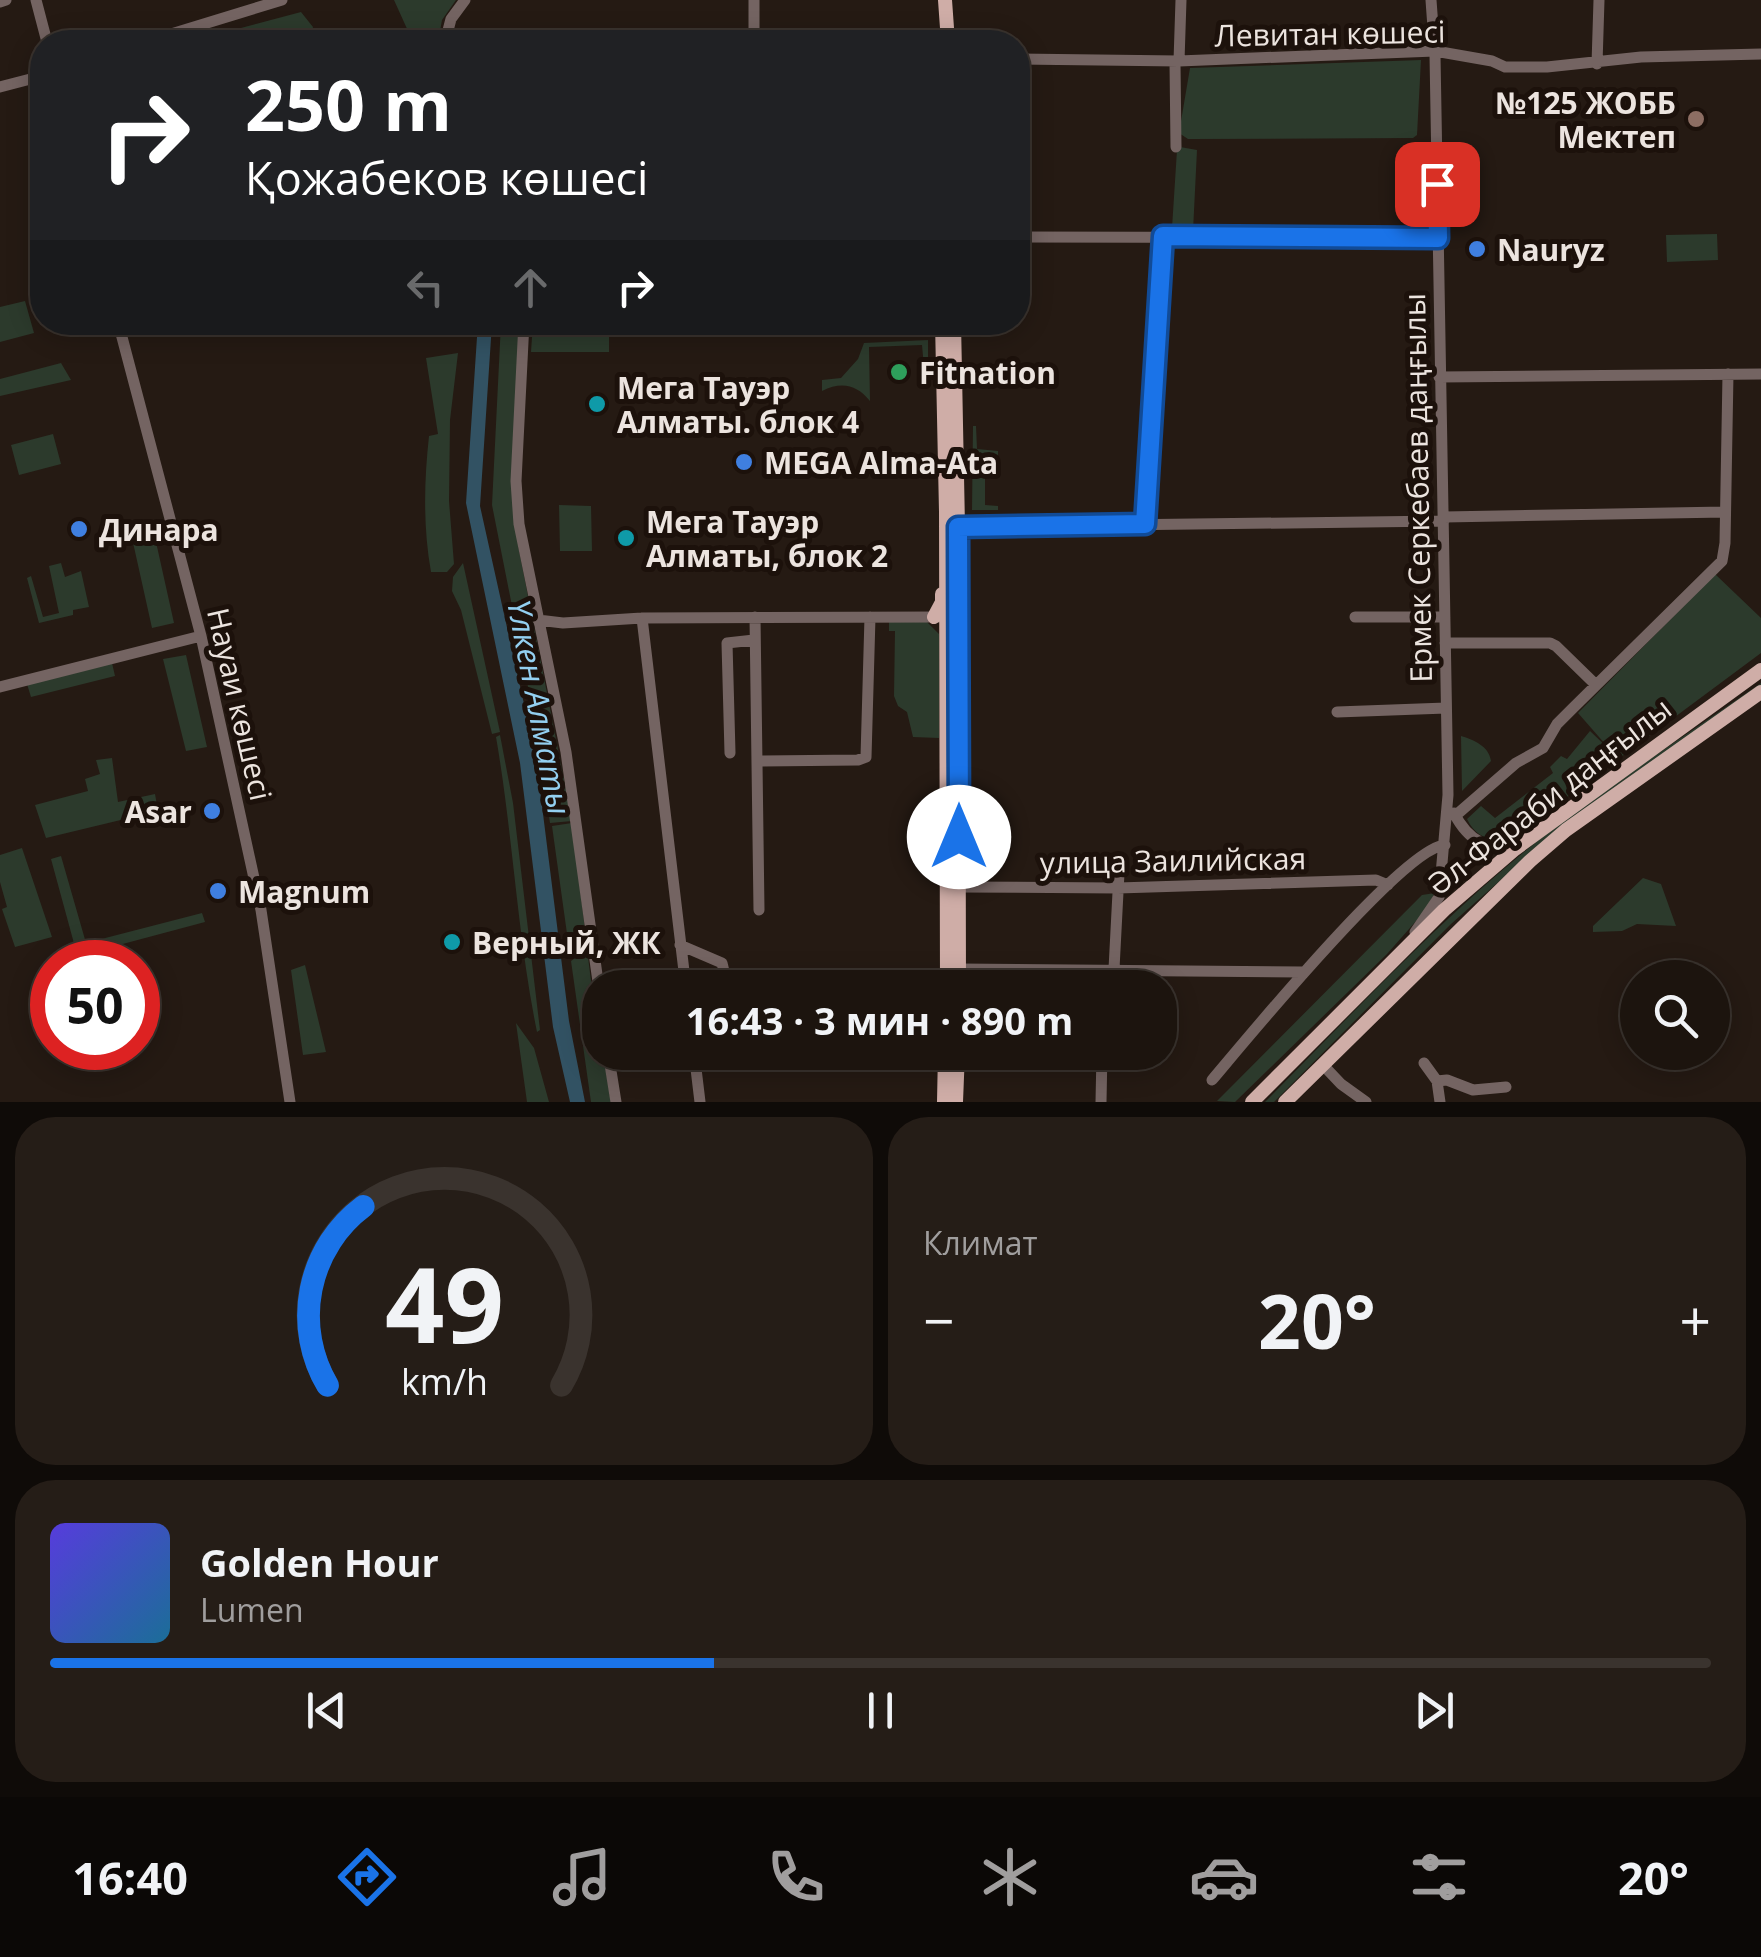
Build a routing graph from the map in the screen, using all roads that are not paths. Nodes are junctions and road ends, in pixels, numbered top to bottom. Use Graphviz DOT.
graph roads {
  1 [pos="36,0"];
  2 [pos="282,0"];
  3 [pos="290,0"];
  4 [pos="465,0"];
  5 [pos="754,0"];
  6 [pos="945,0"];
  7 [pos="1181,0"];
  8 [pos="1431,0"];
  9 [pos="1599,0"];
  10 [pos="268,4"];
  11 [pos="44,30"];
  12 [pos="184,30"];
  13 [pos="448,30"];
  14 [pos="754,30"];
  15 [pos="947,30"];
  16 [pos="1435,51"];
  17 [pos="1761,54"];
  18 [pos="1030,59"];
  19 [pos="1177,62"];
  20 [pos="1597,64"];
  21 [pos="30,79"];
  22 [pos="0,87"];
  23 [pos="1176,148"];
  24 [pos="1163,236"];
  25 [pos="1030,237"];
  26 [pos="1438,238"];
  27 [pos="121,335"];
  28 [pos="523,335"];
  29 [pos="943,335"];
  30 [pos="954,335"];
  31 [pos="1728,374"];
  32 [pos="1761,374"];
  33 [pos="1439,377"];
  34 [pos="1725,512"];
  35 [pos="1444,520"];
  36 [pos="1145,524"];
  37 [pos="952,527"];
  38 [pos="754,617"];
  39 [pos="870,617"];
  40 [pos="946,617"];
  41 [pos="1355,617"];
  42 [pos="1445,617"];
  43 [pos="642,618"];
  44 [pos="538,620"];
  45 [pos="201,636"];
  46 [pos="754,640"];
  47 [pos="1445,643"];
  48 [pos="1761,670"];
  49 [pos="1596,685"];
  50 [pos="0,687"];
  51 [pos="1761,692"];
  52 [pos="1446,708"];
  53 [pos="1338,712"];
  54 [pos="730,754"];
  55 [pos="757,761"];
  56 [pos="1448,795"];
  57 [pos="1455,816"];
  58 [pos="1530,836"];
  59 [pos="1445,845"];
  60 [pos="1118,872"];
  61 [pos="1388,885"];
  62 [pos="959,888"];
  63 [pos="1118,888"];
  64 [pos="759,910"];
  65 [pos="680,946"];
  66 [pos="1391,963"];
  67 [pos="959,969"];
  68 [pos="596,970"];
  69 [pos="683,970"];
  70 [pos="724,970"];
  71 [pos="951,970"];
  72 [pos="998,970"];
  73 [pos="1115,970"];
  74 [pos="1303,972"];
  75 [pos="1177,973"];
  76 [pos="1424,1062"];
  77 [pos="1322,1065"];
  78 [pos="611,1070"];
  79 [pos="696,1070"];
  80 [pos="945,1070"];
  81 [pos="957,1070"];
  82 [pos="1102,1070"];
  83 [pos="1212,1080"];
  84 [pos="1437,1081"];
  85 [pos="1506,1087"];
  86 [pos="1474,1096"];
  87 [pos="1363,1099"];
  88 [pos="290,1102"];
  89 [pos="616,1102"];
  90 [pos="700,1102"];
  91 [pos="944,1102"];
  92 [pos="958,1102"];
  93 [pos="1101,1102"];
  94 [pos="1252,1102"];
  95 [pos="1285,1102"];
  96 [pos="1440,1102"];
  1 -- 11 [label="street"];
  2 -- 10 [label="street"];
  3 -- 10 [label="street"];
  4 -- 13 [label="street"];
  5 -- 14 [label="street"];
  6 -- 15 [label="main road"];
  7 -- 19 [label="street"];
  8 -- 16 [label="street, Ермек Серкебаев даңғылы"];
  9 -- 20 [label="street"];
  10 -- 12 [label="street"];
  16 -- 19 [label="street, Левитан көшесі"];
  16 -- 20 [label="street, Левитан көшесі"];
  16 -- 26 [label="street, Ермек Серкебаев даңғылы"];
  17 -- 20 [label="street, Левитан көшесі"];
  18 -- 19 [label="street, Левитан көшесі"];
  19 -- 23 [label="street"];
  21 -- 22 [label="street"];
  24 -- 25 [label="street"];
  24 -- 26 [label="street"];
  24 -- 36 [label="street"];
  26 -- 33 [label="street, Ермек Серкебаев даңғылы"];
  27 -- 45 [label="street, Науаи көшесі"];
  28 -- 44 [label="street"];
  29 -- 37 [label="main road"];
  30 -- 37 [label="main road"];
  31 -- 32 [label="street"];
  31 -- 33 [label="street"];
  31 -- 34 [label="street"];
  33 -- 35 [label="street, Ермек Серкебаев даңғылы"];
  34 -- 35 [label="street"];
  34 -- 49 [label="street"];
  35 -- 36 [label="street"];
  35 -- 42 [label="street, Ермек Серкебаев даңғылы"];
  36 -- 37 [label="street"];
  37 -- 40 [label="main road"];
  37 -- 40 [label="main road"];
  38 -- 39 [label="street"];
  38 -- 43 [label="street"];
  38 -- 46 [label="street"];
  39 -- 40 [label="street"];
  39 -- 55 [label="street"];
  40 -- 62 [label="main road"];
  40 -- 71 [label="main road"];
  41 -- 42 [label="street"];
  42 -- 47 [label="street, Ермек Серкебаев даңғылы"];
  43 -- 44 [label="street"];
  43 -- 65 [label="street"];
  44 -- 68 [label="street"];
  45 -- 50 [label="street"];
  45 -- 88 [label="street, Науаи көшесі"];
  46 -- 54 [label="street"];
  46 -- 55 [label="street"];
  47 -- 49 [label="street"];
  47 -- 52 [label="street, Ермек Серкебаев даңғылы"];
  48 -- 58 [label="main road, Әл-Фараби даңғылы"];
  49 -- 57 [label="street"];
  51 -- 77 [label="main road, Әл-Фараби даңғылы"];
  52 -- 53 [label="street"];
  52 -- 56 [label="street, Ермек Серкебаев даңғылы"];
  55 -- 64 [label="street"];
  56 -- 57 [label="street"];
  56 -- 59 [label="street"];
  57 -- 58 [label="street"];
  58 -- 66 [label="main road, Әл-Фараби даңғылы"];
  59 -- 61 [label="street"];
  59 -- 66 [label="street"];
  60 -- 63 [label="street"];
  61 -- 63 [label="street, улица Заилийская"];
  61 -- 74 [label="street"];
  62 -- 63 [label="street, улица Заилийская"];
  62 -- 67 [label="main road"];
  63 -- 73 [label="street"];
  65 -- 69 [label="street"];
  65 -- 70 [label="street"];
  66 -- 94 [label="main road, Әл-Фараби даңғылы"];
  67 -- 72 [label="street"];
  74 -- 75 [label="street"];
  74 -- 83 [label="street"];
  76 -- 84 [label="street"];
  77 -- 87 [label="street"];
  77 -- 95 [label="main road, Әл-Фараби даңғылы"];
  78 -- 89 [label="street"];
  79 -- 90 [label="street"];
  80 -- 91 [label="main road"];
  81 -- 92 [label="main road"];
  82 -- 93 [label="street"];
  84 -- 86 [label="street"];
  84 -- 96 [label="street"];
  85 -- 86 [label="street"];
}
